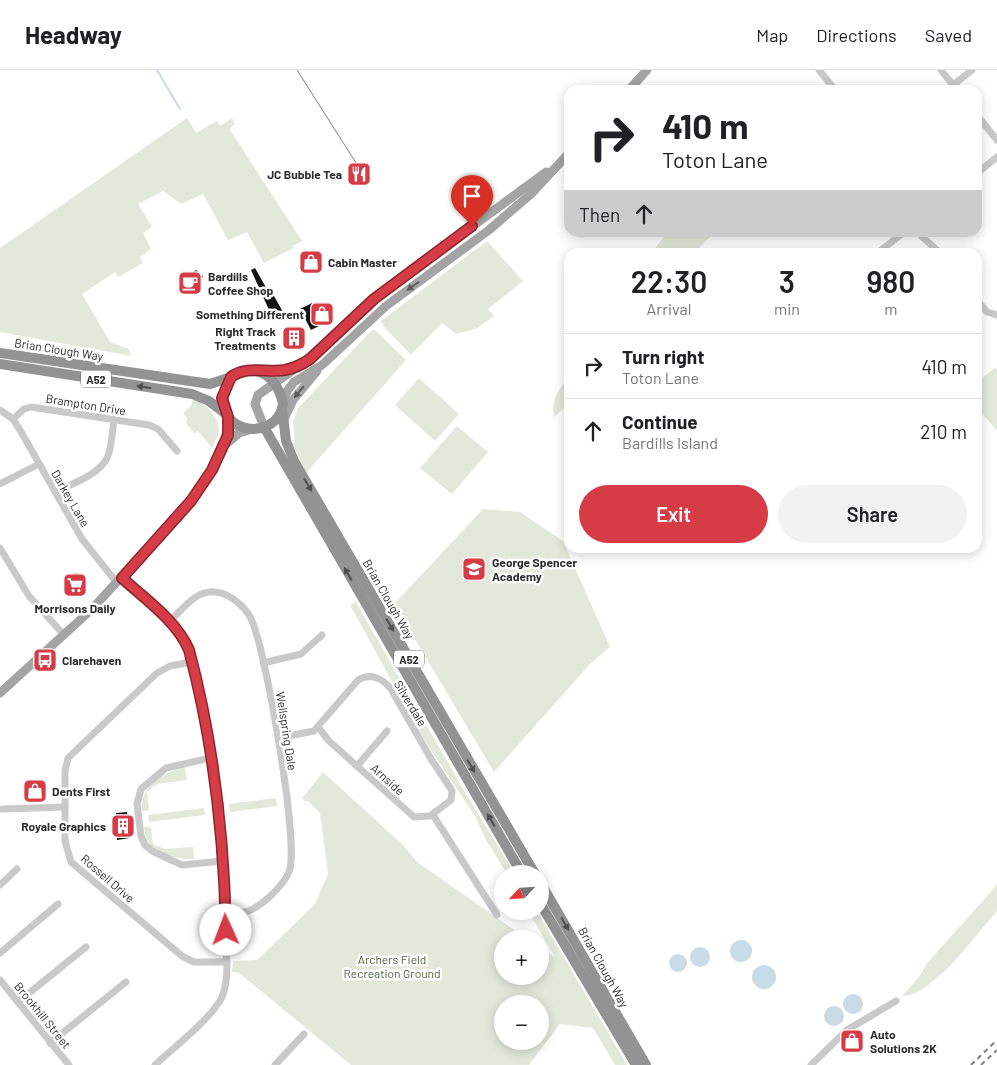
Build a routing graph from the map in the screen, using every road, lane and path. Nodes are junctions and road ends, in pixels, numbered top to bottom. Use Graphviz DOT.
graph roads {
  1 [pos="647,70"];
  2 [pos="819,70"];
  3 [pos="941,70"];
  4 [pos="972,70"];
  5 [pos="634,85"];
  6 [pos="831,85"];
  7 [pos="953,85"];
  8 [pos="958,85"];
  9 [pos="982,121"];
  10 [pos="997,140"];
  11 [pos="564,156"];
  12 [pos="564,157"];
  13 [pos="997,158"];
  14 [pos="982,169"];
  15 [pos="898,237"];
  16 [pos="922,237"];
  17 [pos="884,248"];
  18 [pos="935,248"];
  19 [pos="982,308"];
  20 [pos="997,315"];
  21 [pos="0,353"];
  22 [pos="0,364"];
  23 [pos="322,365"];
  24 [pos="299,366"];
  25 [pos="259,371"];
  26 [pos="231,377"];
  27 [pos="275,382"];
  28 [pos="283,406"];
  29 [pos="0,410"];
  30 [pos="227,415"];
  31 [pos="13,420"];
  32 [pos="114,420"];
  33 [pos="284,423"];
  34 [pos="164,424"];
  35 [pos="264,427"];
  36 [pos="158,429"];
  37 [pos="252,429"];
  38 [pos="225,445"];
  39 [pos="177,451"];
  40 [pos="38,464"];
  41 [pos="0,484"];
  42 [pos="55,492"];
  43 [pos="0,548"];
  44 [pos="120,580"];
  45 [pos="170,622"];
  46 [pos="64,635"];
  47 [pos="322,635"];
  48 [pos="192,662"];
  49 [pos="263,663"];
  50 [pos="0,693"];
  51 [pos="318,727"];
  52 [pos="278,738"];
  53 [pos="389,742"];
  54 [pos="210,758"];
  55 [pos="357,766"];
  56 [pos="65,808"];
  57 [pos="2,809"];
  58 [pos="432,815"];
  59 [pos="222,861"];
  60 [pos="517,865"];
  61 [pos="531,865"];
  62 [pos="17,868"];
  63 [pos="0,885"];
  64 [pos="549,898"];
  65 [pos="58,904"];
  66 [pos="494,911"];
  67 [pos="226,914"];
  68 [pos="549,919"];
  69 [pos="86,947"];
  70 [pos="0,953"];
  71 [pos="227,962"];
  72 [pos="0,980"];
  73 [pos="126,982"];
  74 [pos="896,1000"];
  75 [pos="18,1002"];
  76 [pos="304,1034"];
  77 [pos="50,1043"];
  78 [pos="68,1065"];
  79 [pos="155,1065"];
  80 [pos="275,1065"];
  81 [pos="636,1065"];
  82 [pos="646,1065"];
  83 [pos="811,1065"];
  1 -- 5 [label="main road"];
  2 -- 6 [label="street"];
  3 -- 7 [label="street"];
  4 -- 8 [label="street"];
  9 -- 10 [label="street"];
  11 -- 24 [label="main road"];
  12 -- 23 [label="main road, one-way"];
  13 -- 14 [label="street"];
  15 -- 17 [label="street"];
  16 -- 18 [label="street"];
  19 -- 20 [label="street"];
  21 -- 26 [label="highway, Brian Clough Way / A52"];
  30 -- 22 [label="highway, Brian Clough Way / A52, one-way"];
  23 -- 28 [label="main road"];
  23 -- 33 [label="main road, one-way"];
  24 -- 25 [label="main road"];
  24 -- 27 [label="main road"];
  25 -- 26 [label="highway, Brian Clough Way"];
  25 -- 27 [label="highway"];
  26 -- 30 [label="highway"];
  27 -- 28 [label="highway, Brian Clough Way"];
  27 -- 35 [label="main road"];
  28 -- 33 [label="highway, Brian Clough Way / A52"];
  28 -- 35 [label="highway"];
  29 -- 31 [label="street"];
  30 -- 37 [label="highway, Brian Clough Way"];
  30 -- 38 [label="main road"];
  31 -- 32 [label="street, Brampton Drive"];
  31 -- 40 [label="street, Darkey Lane"];
  32 -- 36 [label="street, Brampton Drive"];
  32 -- 42 [label="street"];
  33 -- 61 [label="highway, Brian Clough Way / A52, one-way"];
  34 -- 36 [label="street"];
  35 -- 37 [label="highway"];
  60 -- 35 [label="highway, Brian Clough Way / A52, one-way"];
  36 -- 39 [label="street"];
  37 -- 38 [label="main road"];
  38 -- 44 [label="main road"];
  40 -- 41 [label="street"];
  40 -- 42 [label="street, Darkey Lane"];
  42 -- 44 [label="street, Darkey Lane"];
  43 -- 46 [label="street"];
  44 -- 45 [label="street, Darkey Lane"];
  44 -- 46 [label="main road"];
  45 -- 48 [label="street, Darkey Lane"];
  45 -- 49 [label="street, Wellspring Dale"];
  46 -- 50 [label="main road"];
  47 -- 49 [label="street"];
  48 -- 54 [label="street, Darkey Lane"];
  48 -- 56 [label="street, Rossell Drive"];
  49 -- 52 [label="street, Wellspring Dale"];
  51 -- 52 [label="street, Silverdale"];
  51 -- 55 [label="street, Arnside"];
  51 -- 58 [label="street, Silverdale"];
  52 -- 67 [label="street, Wellspring Dale"];
  53 -- 55 [label="street"];
  54 -- 59 [label="street, Darkey Lane"];
  54 -- 59 [label="street"];
  55 -- 58 [label="street, Arnside"];
  56 -- 57 [label="street"];
  56 -- 71 [label="street, Rossell Drive"];
  58 -- 66 [label="street"];
  59 -- 67 [label="street, Darkey Lane"];
  62 -- 63 [label="street"];
  64 -- 82 [label="highway, Brian Clough Way, one-way"];
  65 -- 70 [label="street"];
  67 -- 71 [label="street, Darkey Lane"];
  68 -- 81 [label="highway, Brian Clough Way"];
  69 -- 75 [label="street"];
  71 -- 79 [label="street, Darkey Lane"];
  72 -- 75 [label="street, Brookhill Street"];
  73 -- 77 [label="street"];
  74 -- 83 [label="street"];
  75 -- 77 [label="street, Brookhill Street"];
  76 -- 80 [label="street"];
  77 -- 78 [label="street, Brookhill Street"];
}
